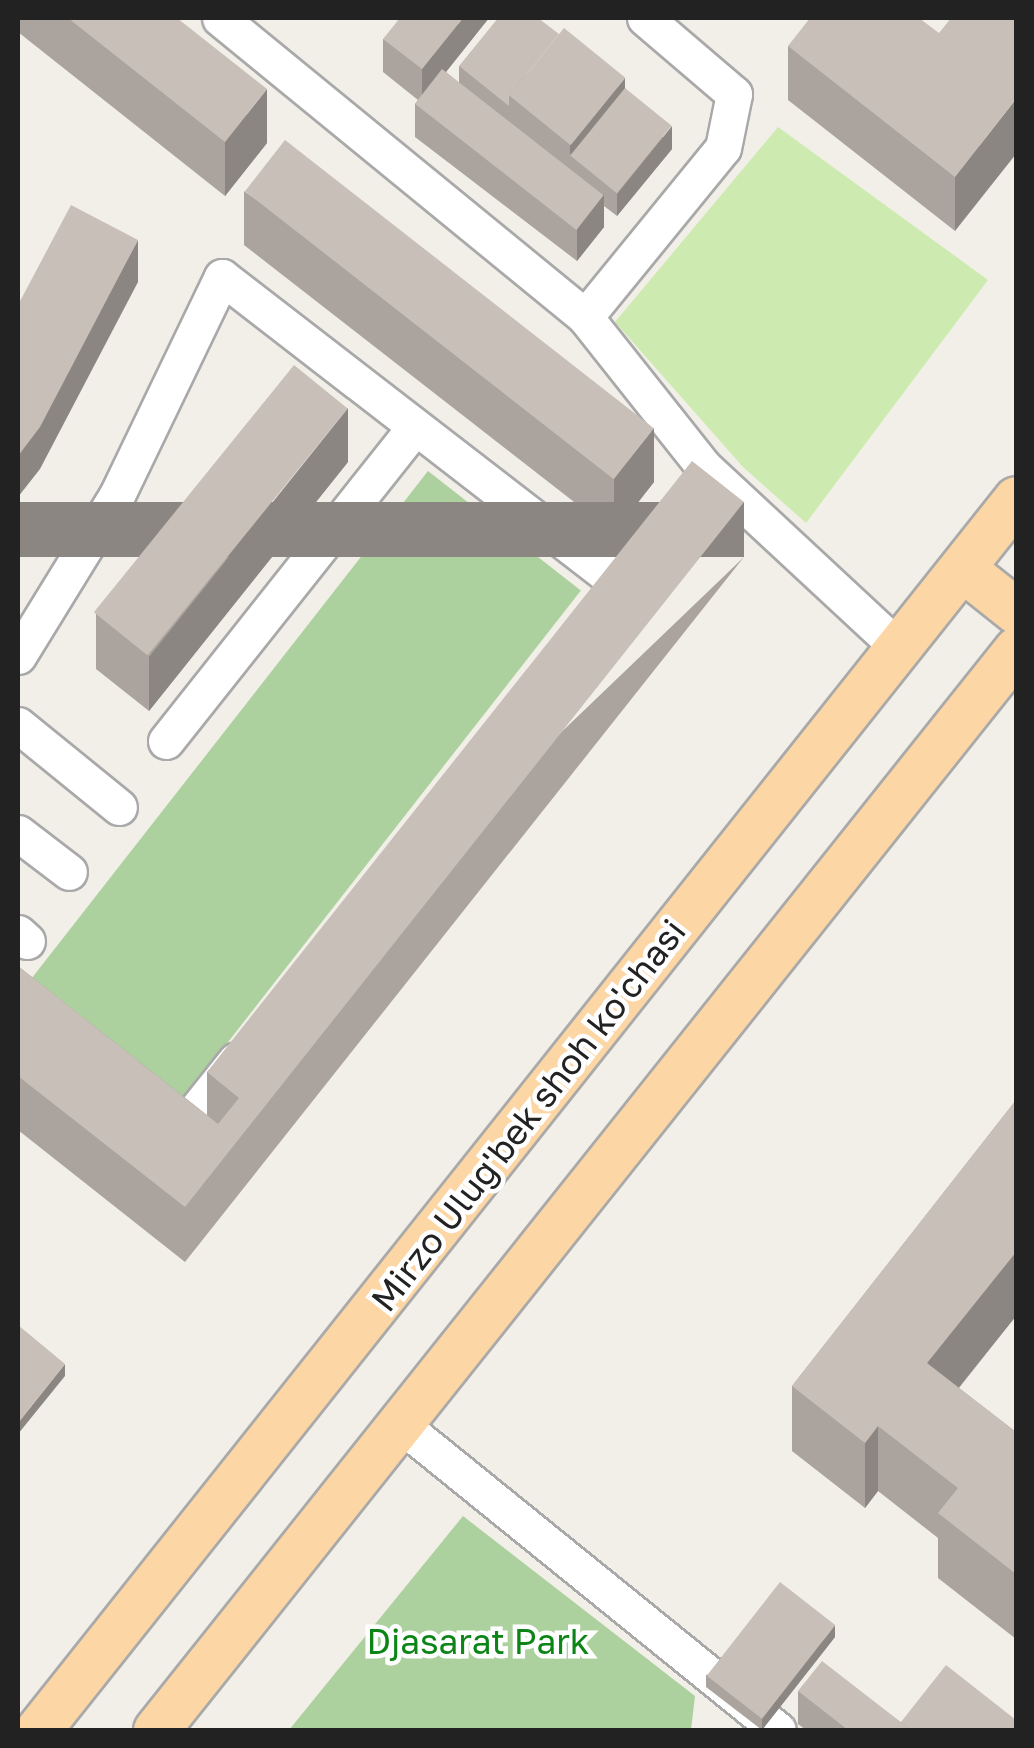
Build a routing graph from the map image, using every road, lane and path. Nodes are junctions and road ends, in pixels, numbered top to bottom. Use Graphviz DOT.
graph roads {
  1 [pos="220,18"];
  2 [pos="646,18"];
  3 [pos="586,317"];
  4 [pos="414,428"];
  5 [pos="704,467"];
  6 [pos="682,496"];
  7 [pos="1016,499"];
  8 [pos="659,524"];
  9 [pos="962,568"];
  10 [pos="615,582"];
  11 [pos="1016,611"];
  12 [pos="590,613"];
  13 [pos="899,648"];
  14 [pos="1016,650"];
  15 [pos="18,656"];
  16 [pos="18,725"];
  17 [pos="166,742"];
  18 [pos="120,807"];
  19 [pos="18,833"];
  20 [pos="69,872"];
  21 [pos="256,1035"];
  22 [pos="136,1094"];
  23 [pos="400,1424"];
  24 [pos="38,1730"];
  25 [pos="156,1730"];
  26 [pos="778,1730"];
  1 -- 3 [label="street"];
  2 -- 3 [label="street"];
  3 -- 5 [label="street"];
  4 -- 10 [label="street"];
  4 -- 15 [label="street"];
  4 -- 17 [label="street"];
  5 -- 6 [label="street"];
  5 -- 13 [label="street"];
  7 -- 9 [label="main road, Mirzo Ulug'bek shoh ko'chasi"];
  8 -- 10 [label="street"];
  9 -- 11 [label="main road"];
  9 -- 13 [label="main road, Mirzo Ulug'bek shoh ko'chasi"];
  10 -- 12 [label="street"];
  13 -- 24 [label="main road, Mirzo Ulug'bek shoh ko'chasi"];
  14 -- 23 [label="main road"];
  16 -- 18 [label="street"];
  19 -- 20 [label="street"];
  21 -- 22 [label="street"];
  23 -- 25 [label="main road"];
  23 -- 26 [label="street"];
}
